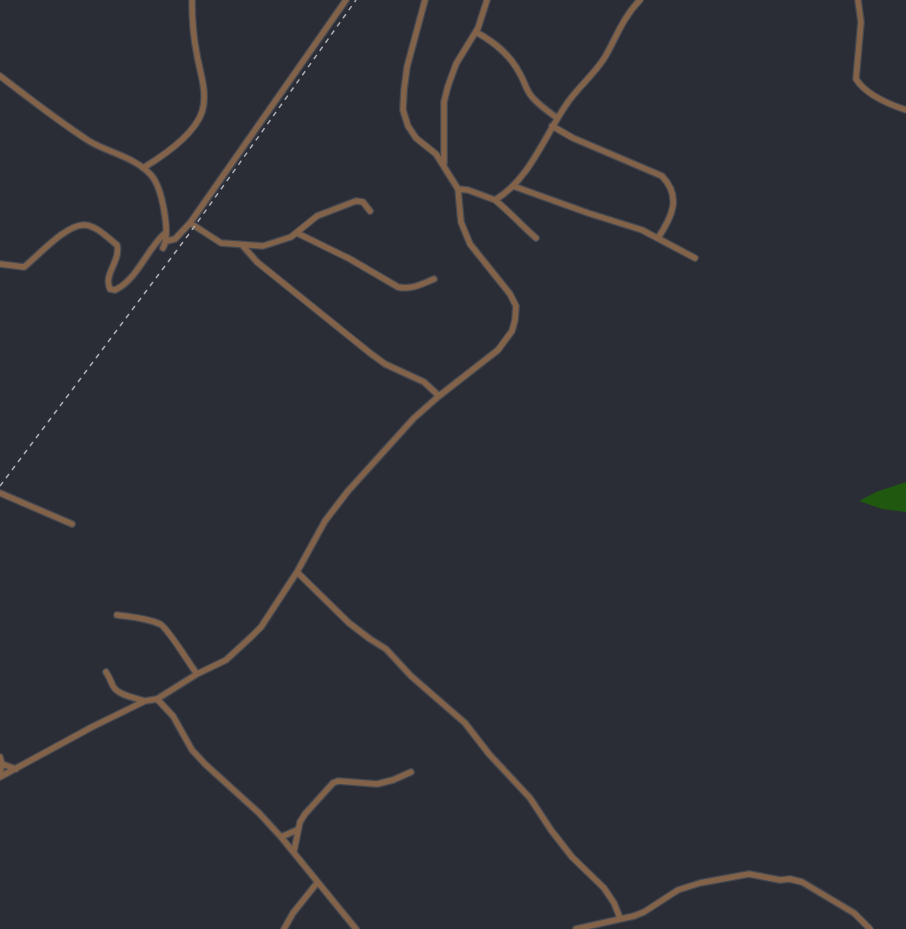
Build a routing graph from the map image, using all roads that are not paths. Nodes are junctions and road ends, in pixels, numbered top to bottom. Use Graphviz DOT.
graph roads {
  1 [pos="192,0"];
  2 [pos="346,0"];
  3 [pos="425,0"];
  4 [pos="487,0"];
  5 [pos="640,0"];
  6 [pos="858,0"];
  7 [pos="476,32"];
  8 [pos="0,76"];
  9 [pos="906,110"];
  10 [pos="558,118"];
  11 [pos="552,126"];
  12 [pos="444,163"];
  13 [pos="143,168"];
  14 [pos="513,186"];
  15 [pos="458,189"];
  16 [pos="495,200"];
  17 [pos="370,210"];
  18 [pos="190,223"];
  19 [pos="165,233"];
  20 [pos="297,233"];
  21 [pos="536,238"];
  22 [pos="658,238"];
  23 [pos="167,241"];
  24 [pos="243,246"];
  25 [pos="164,248"];
  26 [pos="695,258"];
  27 [pos="0,264"];
  28 [pos="434,279"];
  29 [pos="439,396"];
  30 [pos="0,493"];
  31 [pos="72,524"];
  32 [pos="297,572"];
  33 [pos="118,615"];
  34 [pos="106,672"];
  35 [pos="197,674"];
  36 [pos="157,699"];
  37 [pos="145,701"];
  38 [pos="0,757"];
  39 [pos="2,764"];
  40 [pos="16,769"];
  41 [pos="411,772"];
  42 [pos="0,774"];
  43 [pos="0,777"];
  44 [pos="297,830"];
  45 [pos="281,837"];
  46 [pos="294,851"];
  47 [pos="317,883"];
  48 [pos="620,918"];
  49 [pos="284,929"];
  50 [pos="356,929"];
  51 [pos="576,929"];
  52 [pos="870,929"];
  1 -- 13 [label="street"];
  2 -- 18 [label="street"];
  3 -- 12 [label="street"];
  4 -- 7 [label="street"];
  5 -- 10 [label="street"];
  6 -- 9 [label="street"];
  7 -- 10 [label="street"];
  7 -- 12 [label="street"];
  8 -- 13 [label="street"];
  10 -- 11 [label="street"];
  11 -- 14 [label="street"];
  11 -- 22 [label="street"];
  12 -- 15 [label="street"];
  13 -- 19 [label="street"];
  14 -- 16 [label="street"];
  14 -- 22 [label="street"];
  15 -- 16 [label="street"];
  15 -- 29 [label="street"];
  16 -- 21 [label="street"];
  17 -- 20 [label="street"];
  18 -- 23 [label="street"];
  18 -- 24 [label="street"];
  19 -- 23 [label="street"];
  19 -- 27 [label="street"];
  20 -- 24 [label="street"];
  20 -- 28 [label="street"];
  22 -- 26 [label="street"];
  23 -- 25 [label="street"];
  24 -- 29 [label="street"];
  29 -- 32 [label="street"];
  30 -- 31 [label="street"];
  32 -- 35 [label="street"];
  32 -- 48 [label="street"];
  33 -- 35 [label="street"];
  34 -- 37 [label="street"];
  35 -- 36 [label="street"];
  36 -- 37 [label="street"];
  36 -- 45 [label="street"];
  37 -- 40 [label="street"];
  38 -- 39 [label="street"];
  39 -- 40 [label="street"];
  39 -- 42 [label="street"];
  40 -- 43 [label="street"];
  41 -- 44 [label="street"];
  44 -- 45 [label="street"];
  44 -- 46 [label="street"];
  45 -- 46 [label="street"];
  46 -- 47 [label="street"];
  47 -- 49 [label="street"];
  47 -- 50 [label="street"];
  48 -- 51 [label="street"];
  48 -- 52 [label="street"];
}
